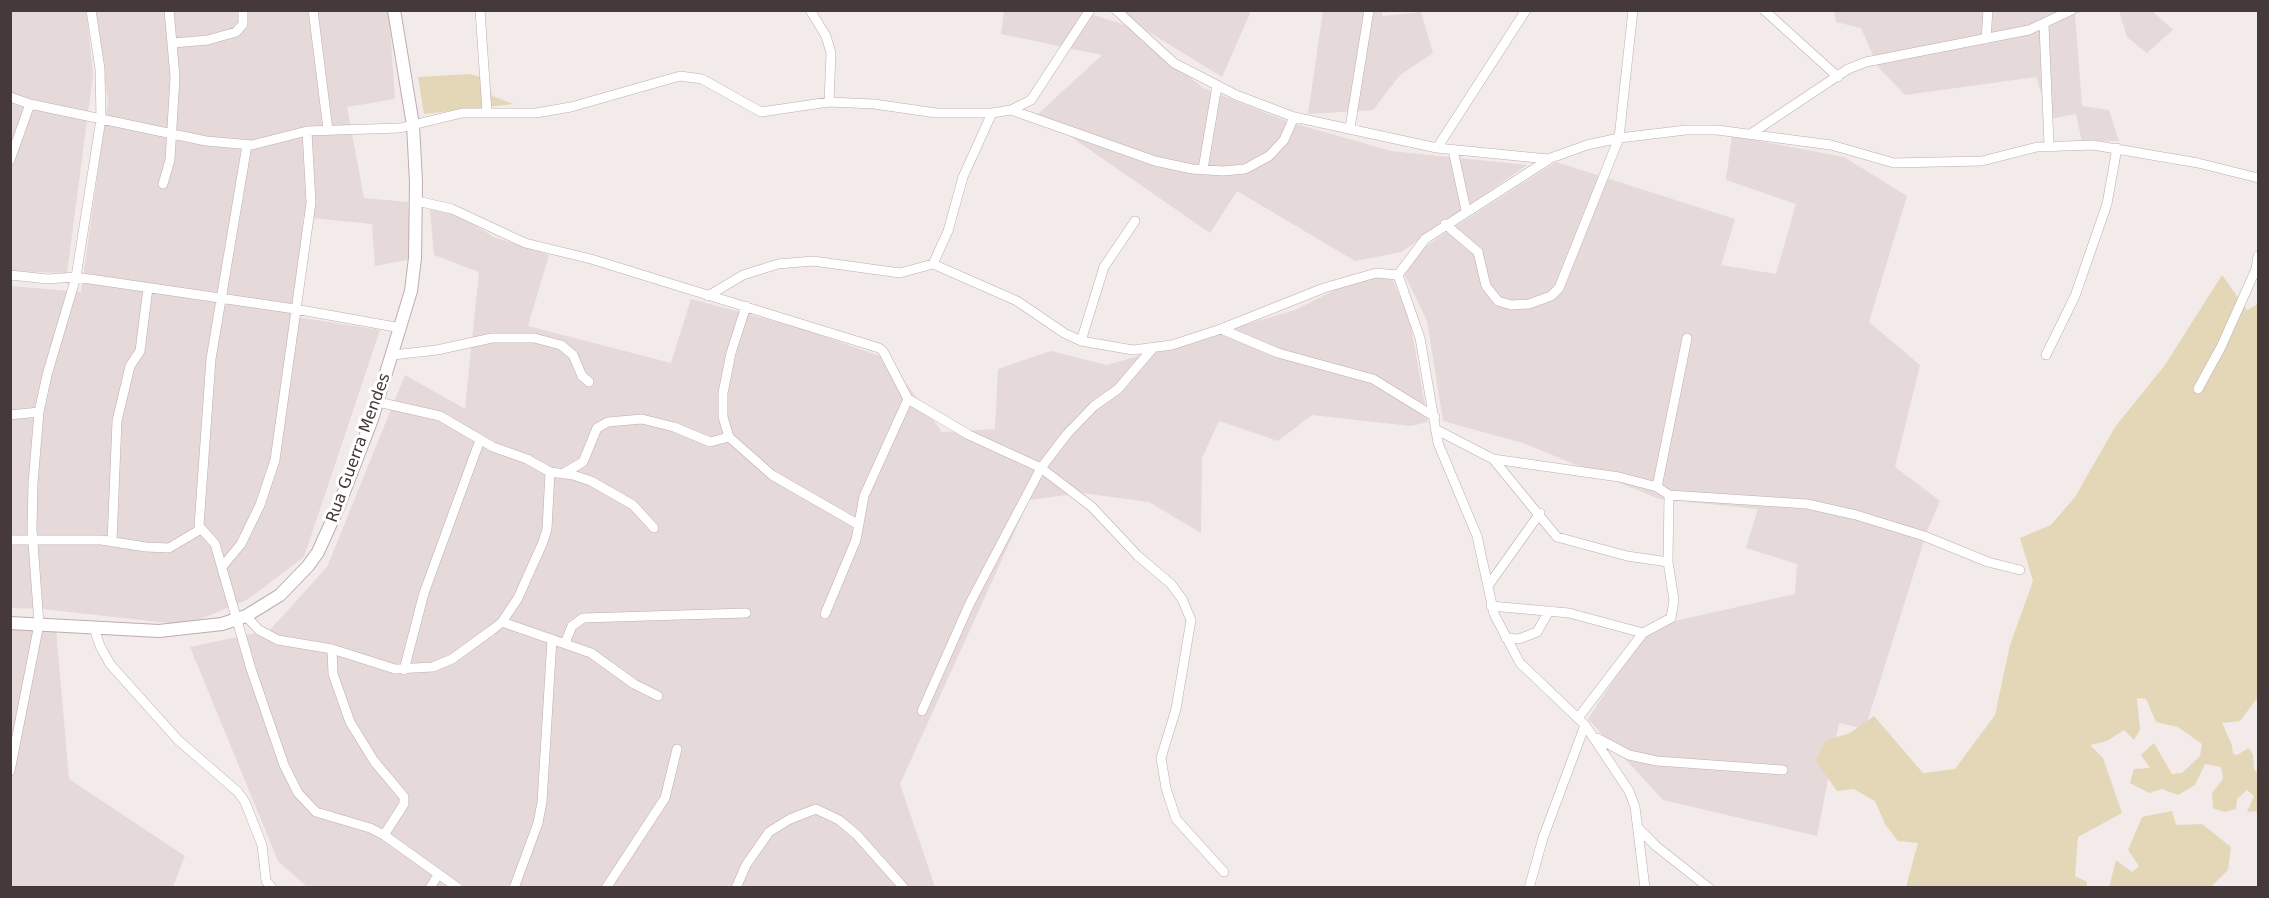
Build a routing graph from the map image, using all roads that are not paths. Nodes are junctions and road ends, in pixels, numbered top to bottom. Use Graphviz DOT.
graph roads {
  1 [pos="91,10"];
  2 [pos="169,10"];
  3 [pos="243,10"];
  4 [pos="313,10"];
  5 [pos="394,10"];
  6 [pos="480,10"];
  7 [pos="810,10"];
  8 [pos="1090,10"];
  9 [pos="1116,10"];
  10 [pos="1369,10"];
  11 [pos="1526,10"];
  12 [pos="1633,10"];
  13 [pos="1988,10"];
  14 [pos="2072,10"];
  15 [pos="1764,11"];
  16 [pos="2044,24"];
  17 [pos="1986,39"];
  18 [pos="173,43"];
  19 [pos="1838,76"];
  20 [pos="1216,86"];
  21 [pos="10,97"];
  22 [pos="829,102"];
  23 [pos="30,104"];
  24 [pos="1011,110"];
  25 [pos="486,112"];
  26 [pos="992,113"];
  27 [pos="1294,117"];
  28 [pos="101,119"];
  29 [pos="413,125"];
  30 [pos="1350,128"];
  31 [pos="328,130"];
  32 [pos="308,131"];
  33 [pos="170,133"];
  34 [pos="1752,133"];
  35 [pos="1619,138"];
  36 [pos="247,145"];
  37 [pos="2049,145"];
  38 [pos="2117,147"];
  39 [pos="1437,148"];
  40 [pos="1453,150"];
  41 [pos="1548,159"];
  42 [pos="10,160"];
  43 [pos="1203,170"];
  44 [pos="2259,180"];
  45 [pos="163,184"];
  46 [pos="417,201"];
  47 [pos="1466,210"];
  48 [pos="1135,221"];
  49 [pos="1445,224"];
  50 [pos="2259,256"];
  51 [pos="933,264"];
  52 [pos="10,275"];
  53 [pos="1398,275"];
  54 [pos="76,277"];
  55 [pos="148,288"];
  56 [pos="708,296"];
  57 [pos="220,299"];
  58 [pos="746,306"];
  59 [pos="295,309"];
  60 [pos="401,328"];
  61 [pos="1221,329"];
  62 [pos="1687,338"];
  63 [pos="1081,341"];
  64 [pos="1153,348"];
  65 [pos="393,355"];
  66 [pos="2046,355"];
  67 [pos="588,382"];
  68 [pos="2198,389"];
  69 [pos="908,399"];
  70 [pos="378,402"];
  71 [pos="39,412"];
  72 [pos="10,415"];
  73 [pos="1435,417"];
  74 [pos="1435,429"];
  75 [pos="729,436"];
  76 [pos="480,440"];
  77 [pos="1493,459"];
  78 [pos="1041,468"];
  79 [pos="550,472"];
  80 [pos="562,474"];
  81 [pos="1657,487"];
  82 [pos="1669,495"];
  83 [pos="1540,513"];
  84 [pos="859,525"];
  85 [pos="654,528"];
  86 [pos="201,529"];
  87 [pos="10,540"];
  88 [pos="34,541"];
  89 [pos="112,541"];
  90 [pos="1668,562"];
  91 [pos="222,567"];
  92 [pos="2020,570"];
  93 [pos="1488,586"];
  94 [pos="1491,606"];
  95 [pos="1549,611"];
  96 [pos="746,613"];
  97 [pos="825,614"];
  98 [pos="240,618"];
  99 [pos="10,622"];
  100 [pos="502,622"];
  101 [pos="39,624"];
  102 [pos="94,628"];
  103 [pos="1643,633"];
  104 [pos="1506,638"];
  105 [pos="552,639"];
  106 [pos="565,643"];
  107 [pos="332,649"];
  108 [pos="404,670"];
  109 [pos="658,696"];
  110 [pos="922,711"];
  111 [pos="1581,722"];
  112 [pos="1595,737"];
  113 [pos="677,749"];
  114 [pos="1783,770"];
  115 [pos="10,771"];
  116 [pos="1638,828"];
  117 [pos="384,835"];
  118 [pos="1224,872"];
  119 [pos="438,874"];
  120 [pos="272,888"];
  121 [pos="430,888"];
  122 [pos="458,888"];
  123 [pos="514,888"];
  124 [pos="606,888"];
  125 [pos="736,888"];
  126 [pos="904,888"];
  127 [pos="1529,888"];
  128 [pos="1645,888"];
  129 [pos="1709,888"];
  1 -- 28 [label="street"];
  2 -- 18 [label="street"];
  3 -- 18 [label="street"];
  4 -- 31 [label="street"];
  5 -- 29 [label="street, Rua Guerra Mendes"];
  6 -- 25 [label="street"];
  7 -- 22 [label="street"];
  8 -- 24 [label="street"];
  9 -- 20 [label="street"];
  10 -- 30 [label="street"];
  11 -- 39 [label="street"];
  12 -- 35 [label="street"];
  13 -- 17 [label="street"];
  14 -- 16 [label="street"];
  15 -- 19 [label="street"];
  16 -- 17 [label="street"];
  16 -- 37 [label="street"];
  17 -- 19 [label="street"];
  18 -- 33 [label="street"];
  19 -- 34 [label="street"];
  20 -- 27 [label="street"];
  20 -- 43 [label="street"];
  21 -- 23 [label="street"];
  22 -- 25 [label="street"];
  22 -- 26 [label="street"];
  23 -- 28 [label="street"];
  23 -- 42 [label="street"];
  24 -- 26 [label="street"];
  24 -- 43 [label="street"];
  25 -- 29 [label="street"];
  26 -- 51 [label="street"];
  27 -- 30 [label="street"];
  27 -- 43 [label="street"];
  28 -- 33 [label="street"];
  28 -- 54 [label="street"];
  29 -- 31 [label="street"];
  29 -- 46 [label="street, Rua Guerra Mendes"];
  30 -- 39 [label="street"];
  31 -- 32 [label="street"];
  32 -- 36 [label="street"];
  32 -- 59 [label="street"];
  33 -- 36 [label="street"];
  33 -- 45 [label="street"];
  34 -- 35 [label="street"];
  34 -- 37 [label="street"];
  35 -- 41 [label="street"];
  35 -- 49 [label="street"];
  36 -- 57 [label="street"];
  37 -- 38 [label="street"];
  38 -- 44 [label="street"];
  38 -- 66 [label="street"];
  39 -- 40 [label="street"];
  40 -- 41 [label="street"];
  40 -- 47 [label="street"];
  41 -- 47 [label="street"];
  46 -- 56 [label="street"];
  46 -- 60 [label="street, Rua Guerra Mendes"];
  47 -- 49 [label="street"];
  48 -- 63 [label="street"];
  49 -- 53 [label="street"];
  50 -- 68 [label="street"];
  51 -- 56 [label="street"];
  51 -- 63 [label="street"];
  52 -- 54 [label="street"];
  53 -- 61 [label="street"];
  53 -- 73 [label="street"];
  54 -- 55 [label="street"];
  54 -- 71 [label="street"];
  55 -- 57 [label="street"];
  55 -- 89 [label="street"];
  56 -- 58 [label="street"];
  57 -- 59 [label="street"];
  57 -- 86 [label="street"];
  58 -- 69 [label="street"];
  58 -- 75 [label="street"];
  59 -- 60 [label="street"];
  59 -- 91 [label="street"];
  60 -- 65 [label="street, Rua Guerra Mendes"];
  61 -- 64 [label="street"];
  61 -- 73 [label="street"];
  62 -- 81 [label="street"];
  63 -- 64 [label="street"];
  64 -- 78 [label="street"];
  65 -- 67 [label="street"];
  65 -- 70 [label="street, Rua Guerra Mendes"];
  69 -- 78 [label="street"];
  69 -- 84 [label="street"];
  70 -- 76 [label="street"];
  70 -- 98 [label="street, Rua Guerra Mendes"];
  71 -- 72 [label="street"];
  71 -- 88 [label="street"];
  73 -- 74 [label="street"];
  74 -- 77 [label="street"];
  74 -- 93 [label="street"];
  75 -- 80 [label="street"];
  75 -- 84 [label="street"];
  76 -- 79 [label="street"];
  76 -- 108 [label="street"];
  77 -- 81 [label="street"];
  77 -- 83 [label="street"];
  78 -- 110 [label="street"];
  78 -- 118 [label="street"];
  79 -- 80 [label="street"];
  79 -- 100 [label="street"];
  80 -- 85 [label="street"];
  81 -- 82 [label="street"];
  82 -- 90 [label="street"];
  82 -- 92 [label="street"];
  83 -- 90 [label="street"];
  83 -- 93 [label="street"];
  84 -- 97 [label="street"];
  86 -- 89 [label="street"];
  86 -- 91 [label="street"];
  87 -- 88 [label="street"];
  88 -- 89 [label="street"];
  88 -- 101 [label="street"];
  90 -- 103 [label="street"];
  91 -- 98 [label="street"];
  93 -- 94 [label="street"];
  94 -- 95 [label="street"];
  94 -- 104 [label="street"];
  95 -- 103 [label="street"];
  95 -- 104 [label="street"];
  96 -- 106 [label="street"];
  98 -- 102 [label="street, Rua Guerra Mendes"];
  98 -- 107 [label="street"];
  98 -- 117 [label="street"];
  99 -- 101 [label="street, Rua Guerra Mendes"];
  100 -- 105 [label="street"];
  100 -- 108 [label="street"];
  101 -- 102 [label="street, Rua Guerra Mendes"];
  101 -- 115 [label="street"];
  102 -- 120 [label="street"];
  103 -- 111 [label="street"];
  104 -- 111 [label="street"];
  105 -- 106 [label="street"];
  105 -- 123 [label="street"];
  106 -- 109 [label="street"];
  107 -- 108 [label="street"];
  107 -- 117 [label="street"];
  111 -- 112 [label="street"];
  111 -- 127 [label="street"];
  112 -- 114 [label="street"];
  112 -- 116 [label="street"];
  113 -- 124 [label="street"];
  116 -- 128 [label="street"];
  116 -- 129 [label="street"];
  117 -- 119 [label="street"];
  119 -- 121 [label="street"];
  119 -- 122 [label="street"];
  125 -- 126 [label="street"];
}
